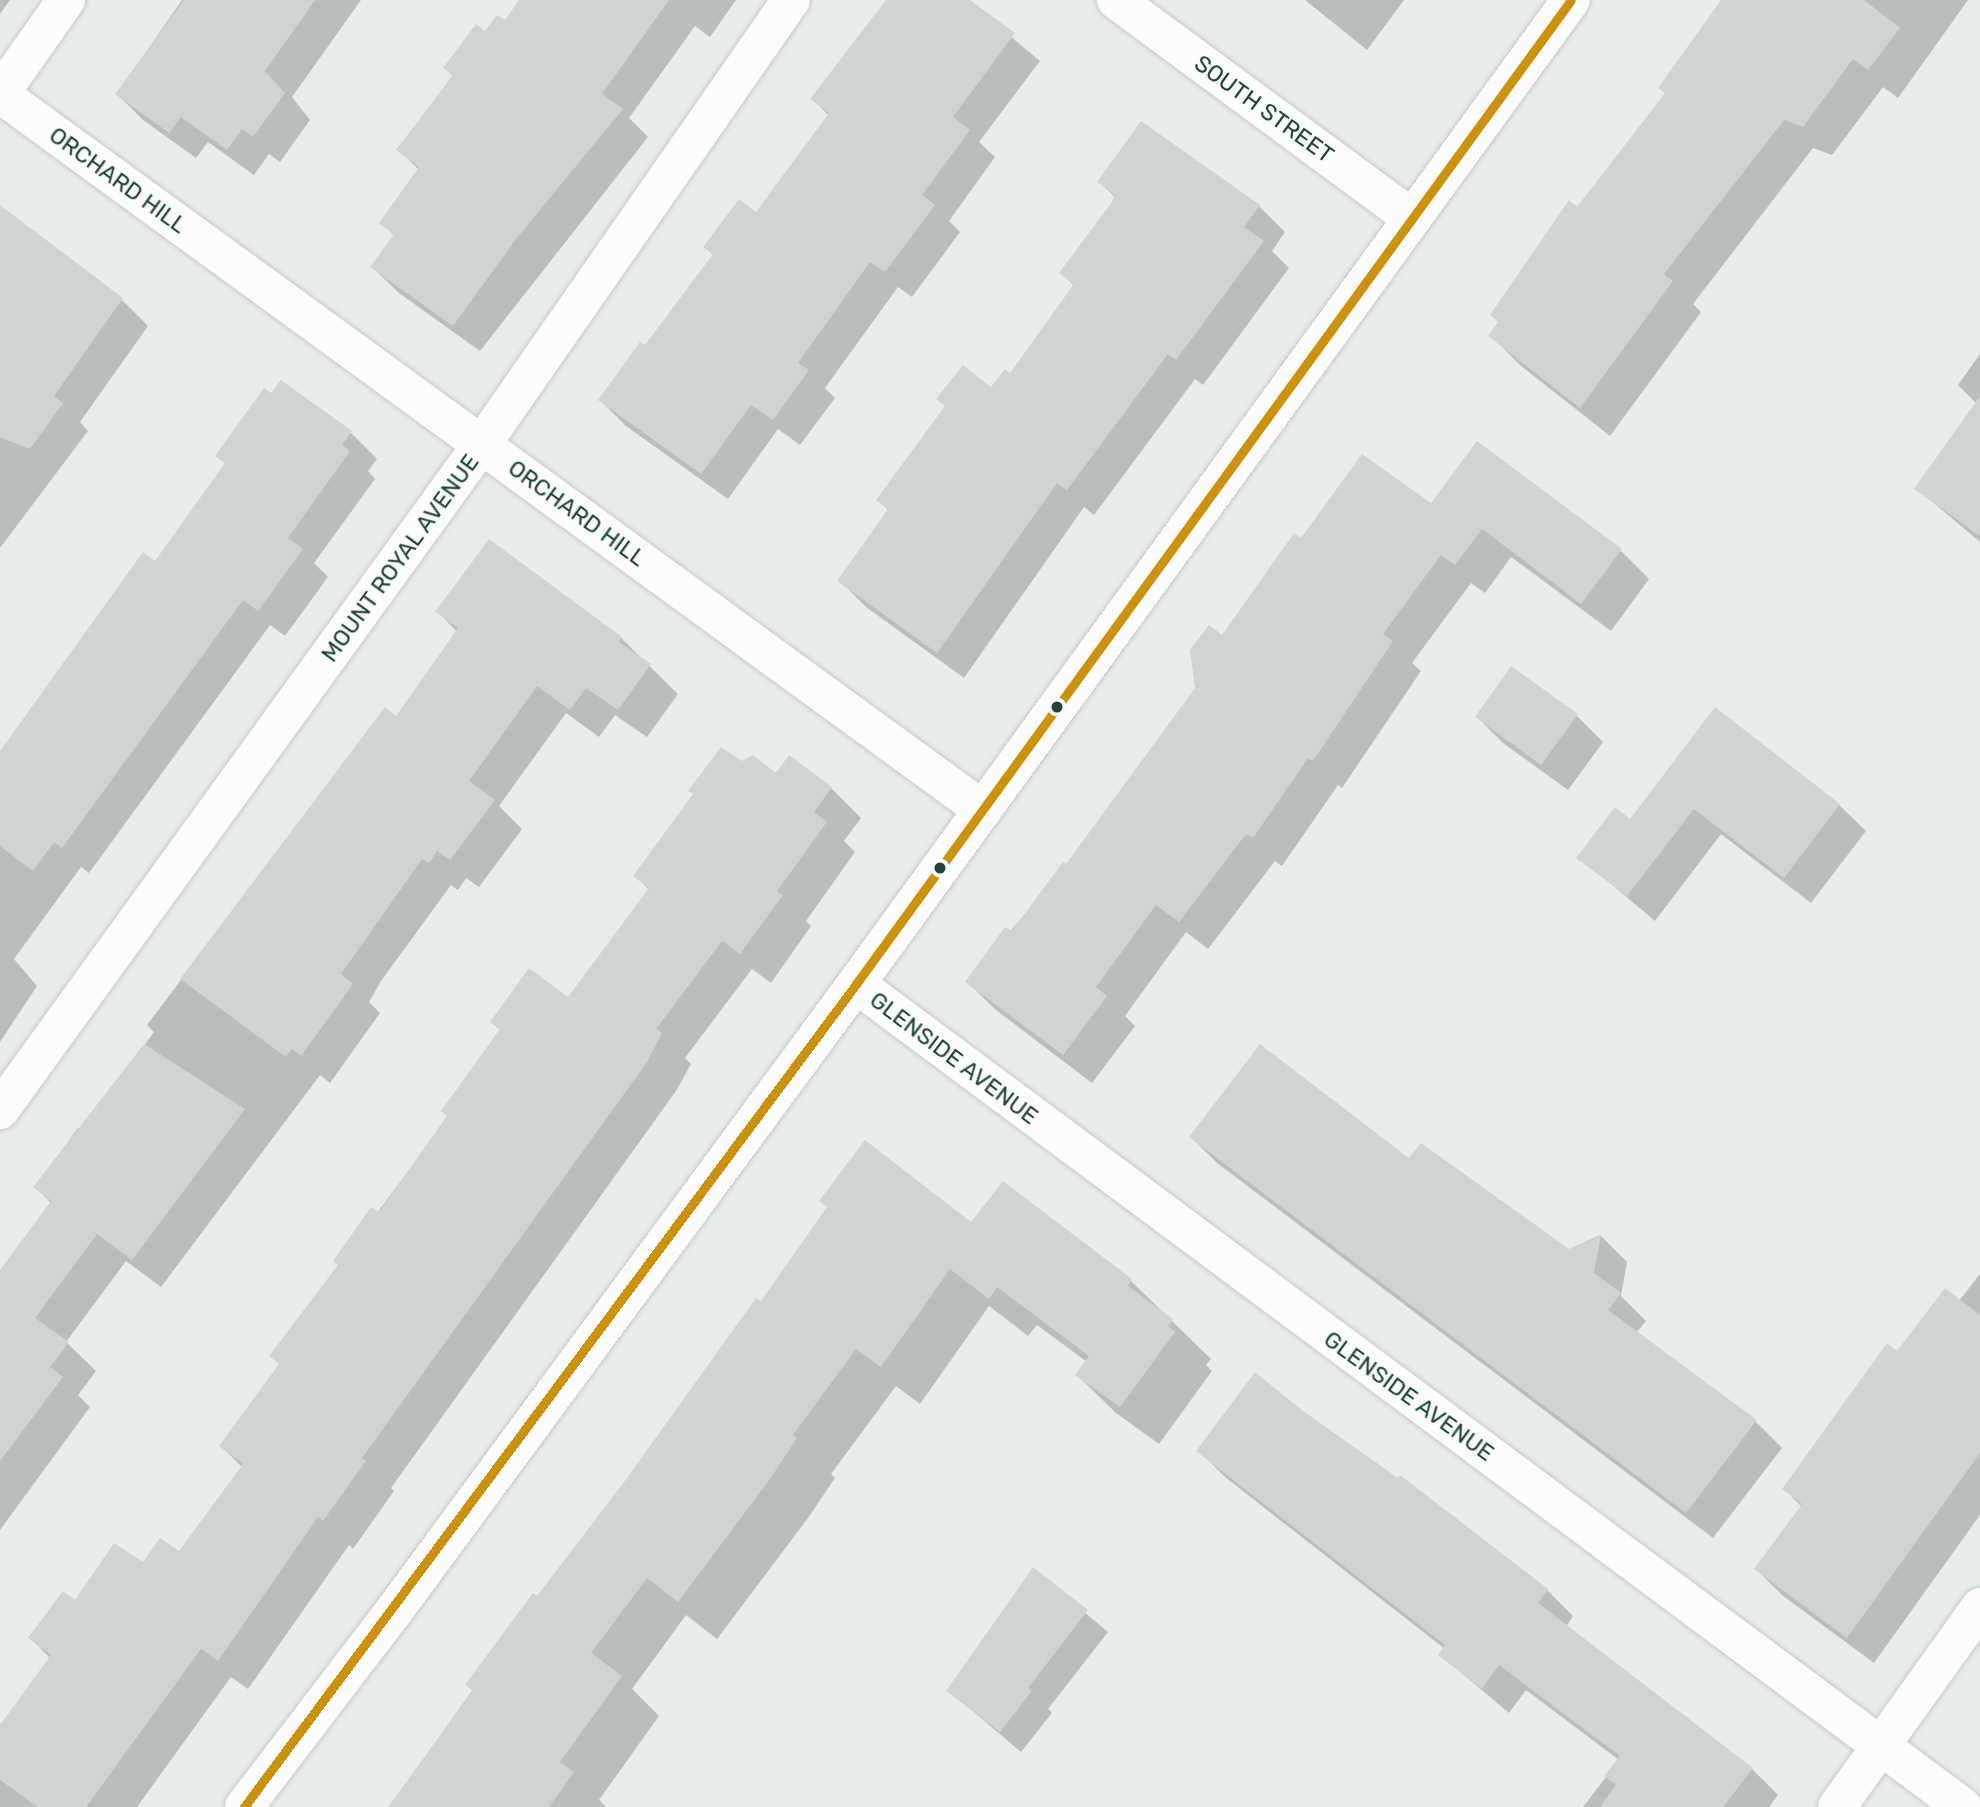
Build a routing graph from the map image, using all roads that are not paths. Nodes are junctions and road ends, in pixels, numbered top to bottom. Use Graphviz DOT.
graph roads {
  1 [pos="66,0"];
  2 [pos="791,0"];
  3 [pos="1115,0"];
  4 [pos="1571,0"];
  5 [pos="0,94"];
  6 [pos="1412,218"];
  7 [pos="482,444"];
  8 [pos="983,810"];
  9 [pos="856,984"];
  10 [pos="0,1110"];
  11 [pos="1980,1607"];
  12 [pos="1882,1745"];
  13 [pos="244,1807"];
  14 [pos="1837,1807"];
  15 [pos="1964,1807"];
  1 -- 5 [label="street"];
  2 -- 7 [label="street, MOUNT ROYAL AVENUE"];
  3 -- 6 [label="street, SOUTH STREET"];
  4 -- 6 [label="street"];
  5 -- 7 [label="street, ORCHARD HILL"];
  6 -- 8 [label="street"];
  7 -- 8 [label="street, ORCHARD HILL"];
  7 -- 10 [label="street, MOUNT ROYAL AVENUE"];
  8 -- 9 [label="street"];
  9 -- 12 [label="street, GLENSIDE AVENUE"];
  9 -- 13 [label="street"];
  11 -- 12 [label="street"];
  12 -- 14 [label="street"];
  12 -- 15 [label="street, GLENSIDE AVENUE"];
}
